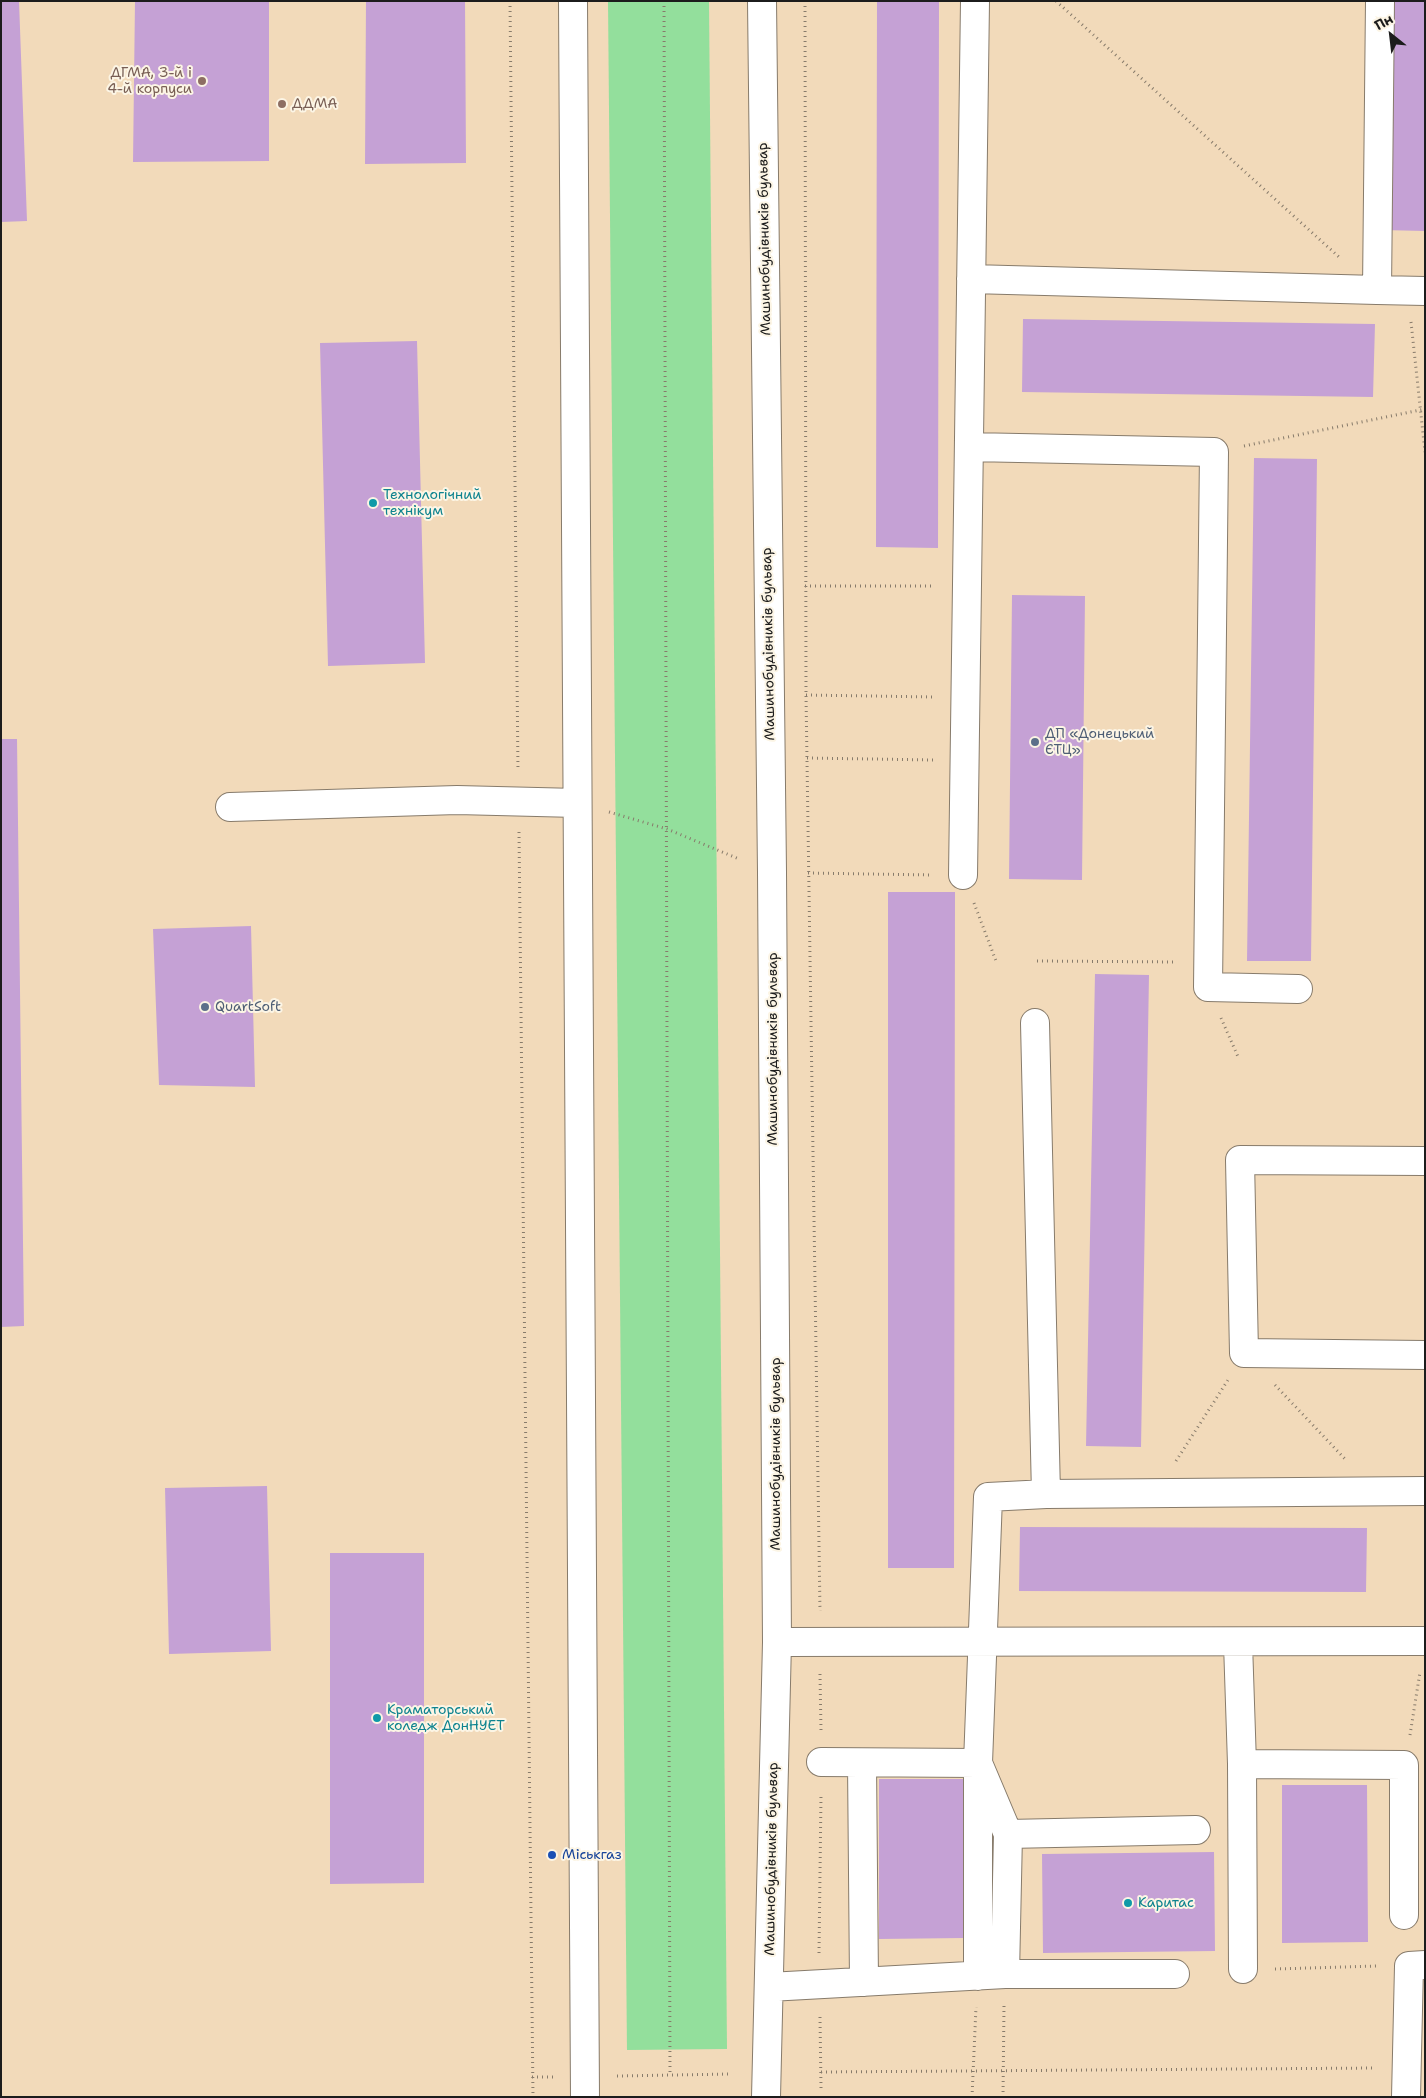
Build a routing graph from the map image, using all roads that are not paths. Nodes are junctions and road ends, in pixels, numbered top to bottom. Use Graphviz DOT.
graph roads {
  1 [pos="573,1"];
  2 [pos="762,1"];
  3 [pos="975,1"];
  4 [pos="1380,1"];
  5 [pos="971,279"];
  6 [pos="1377,290"];
  7 [pos="1416,291"];
  8 [pos="970,447"];
  9 [pos="577,803"];
  10 [pos="230,807"];
  11 [pos="963,875"];
  12 [pos="1298,989"];
  13 [pos="1035,1023"];
  14 [pos="1425,1161"];
  15 [pos="1425,1355"];
  16 [pos="1425,1491"];
  17 [pos="1046,1494"];
  18 [pos="777,1642"];
  19 [pos="981,1643"];
  20 [pos="1238,1643"];
  21 [pos="1423,1653"];
  22 [pos="821,1762"];
  23 [pos="862,1763"];
  24 [pos="978,1763"];
  25 [pos="1242,1764"];
  26 [pos="1196,1830"];
  27 [pos="1008,1834"];
  28 [pos="1404,1915"];
  29 [pos="1417,1965"];
  30 [pos="1243,1969"];
  31 [pos="1005,1974"];
  32 [pos="1175,1974"];
  33 [pos="978,1976"];
  34 [pos="864,1982"];
  35 [pos="769,1987"];
  36 [pos="585,2097"];
  37 [pos="766,2097"];
  38 [pos="1406,2097"];
  1 -- 9 [label="street"];
  2 -- 18 [label="street, Машинобудівників бульвар"];
  3 -- 5 [label="street"];
  4 -- 6 [label="street"];
  5 -- 6 [label="street"];
  5 -- 8 [label="street"];
  6 -- 7 [label="street"];
  8 -- 11 [label="street"];
  8 -- 12 [label="street"];
  9 -- 10 [label="street"];
  9 -- 36 [label="street"];
  13 -- 17 [label="street"];
  14 -- 15 [label="street"];
  16 -- 17 [label="street"];
  17 -- 19 [label="street"];
  18 -- 19 [label="street"];
  18 -- 35 [label="street, Машинобудівників бульвар"];
  19 -- 20 [label="street"];
  19 -- 24 [label="street"];
  20 -- 21 [label="street"];
  20 -- 25 [label="street"];
  22 -- 23 [label="street"];
  23 -- 24 [label="street"];
  23 -- 34 [label="street"];
  24 -- 27 [label="street"];
  24 -- 33 [label="street"];
  25 -- 28 [label="street"];
  25 -- 30 [label="street"];
  26 -- 27 [label="street"];
  27 -- 31 [label="street"];
  29 -- 38 [label="street"];
  31 -- 32 [label="street"];
  31 -- 33 [label="street"];
  33 -- 34 [label="street"];
  34 -- 35 [label="street"];
  35 -- 37 [label="street, Машинобудівників бульвар"];
}
